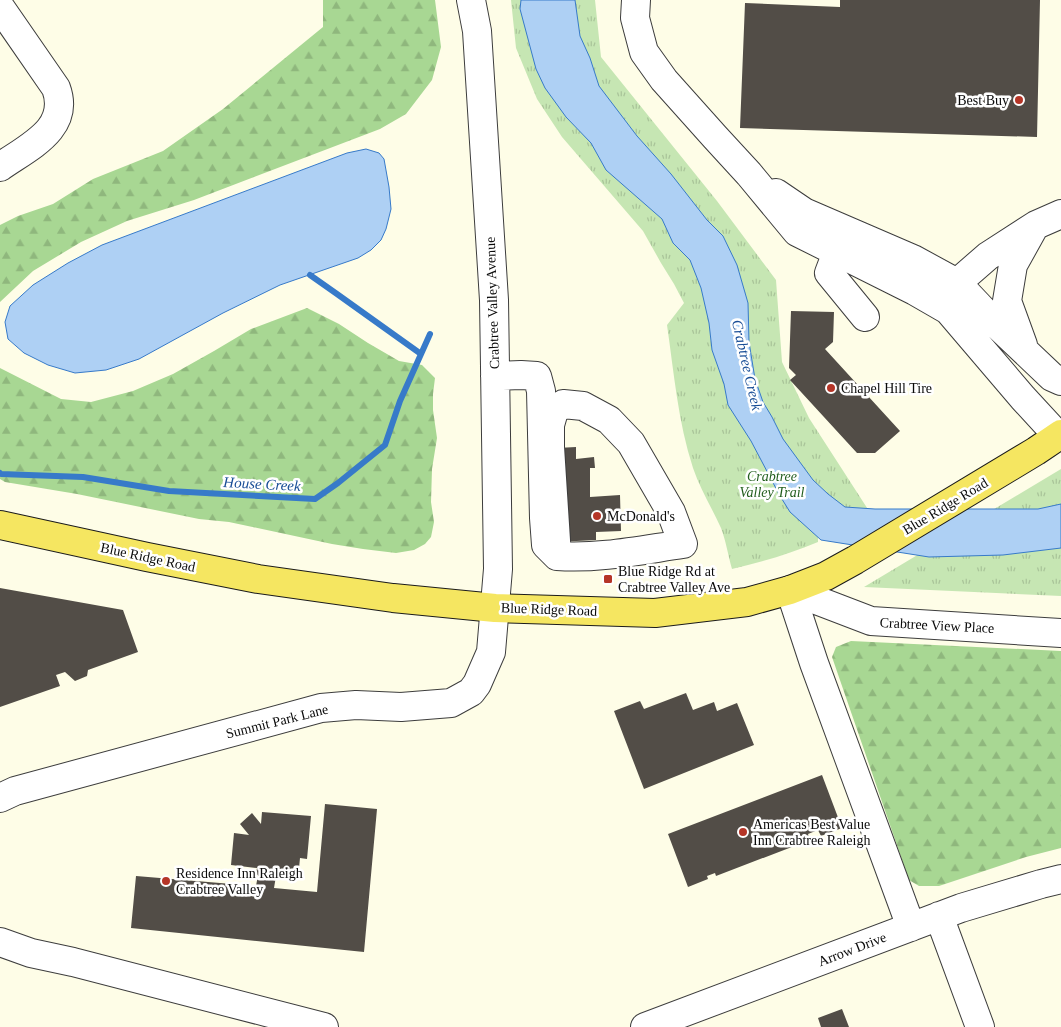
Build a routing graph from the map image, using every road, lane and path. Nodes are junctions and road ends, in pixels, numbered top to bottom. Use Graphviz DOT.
graph roads {
  1 [pos="471,0"];
  2 [pos="636,0"];
  3 [pos="4,23"];
  4 [pos="0,167"];
  5 [pos="750,174"];
  6 [pos="1061,214"];
  7 [pos="1036,225"];
  8 [pos="837,252"];
  9 [pos="913,259"];
  10 [pos="957,283"];
  11 [pos="948,310"];
  12 [pos="865,317"];
  13 [pos="1025,351"];
  14 [pos="495,376"];
  15 [pos="1061,381"];
  16 [pos="1052,440"];
  17 [pos="0,525"];
  18 [pos="557,556"];
  19 [pos="790,590"];
  20 [pos="495,608"];
  21 [pos="1061,633"];
  22 [pos="0,798"];
  23 [pos="1061,879"];
  24 [pos="939,916"];
  25 [pos="911,927"];
  26 [pos="0,942"];
  27 [pos="324,1027"];
  28 [pos="645,1027"];
  29 [pos="980,1027"];
  1 -- 14 [label="street, Crabtree Valley Avenue"];
  2 -- 5 [label="street"];
  3 -- 4 [label="street"];
  5 -- 8 [label="street"];
  5 -- 9 [label="street"];
  6 -- 7 [label="street"];
  7 -- 10 [label="street"];
  7 -- 13 [label="street"];
  8 -- 9 [label="street"];
  8 -- 11 [label="street"];
  8 -- 12 [label="street"];
  9 -- 10 [label="street"];
  10 -- 11 [label="street"];
  10 -- 13 [label="street"];
  11 -- 16 [label="street"];
  13 -- 15 [label="street"];
  14 -- 18 [label="street"];
  14 -- 20 [label="street, Crabtree Valley Avenue"];
  16 -- 19 [label="main road, Blue Ridge Road"];
  17 -- 20 [label="main road, Blue Ridge Road"];
  18 -- 18 [label="street"];
  19 -- 20 [label="main road, Blue Ridge Road"];
  19 -- 21 [label="street, Crabtree View Place"];
  19 -- 25 [label="street"];
  20 -- 22 [label="street, Summit Park Lane"];
  23 -- 24 [label="street, Arrow Drive"];
  24 -- 25 [label="street, Arrow Drive"];
  24 -- 29 [label="street"];
  25 -- 28 [label="street, Arrow Drive"];
  26 -- 27 [label="street"];
}
